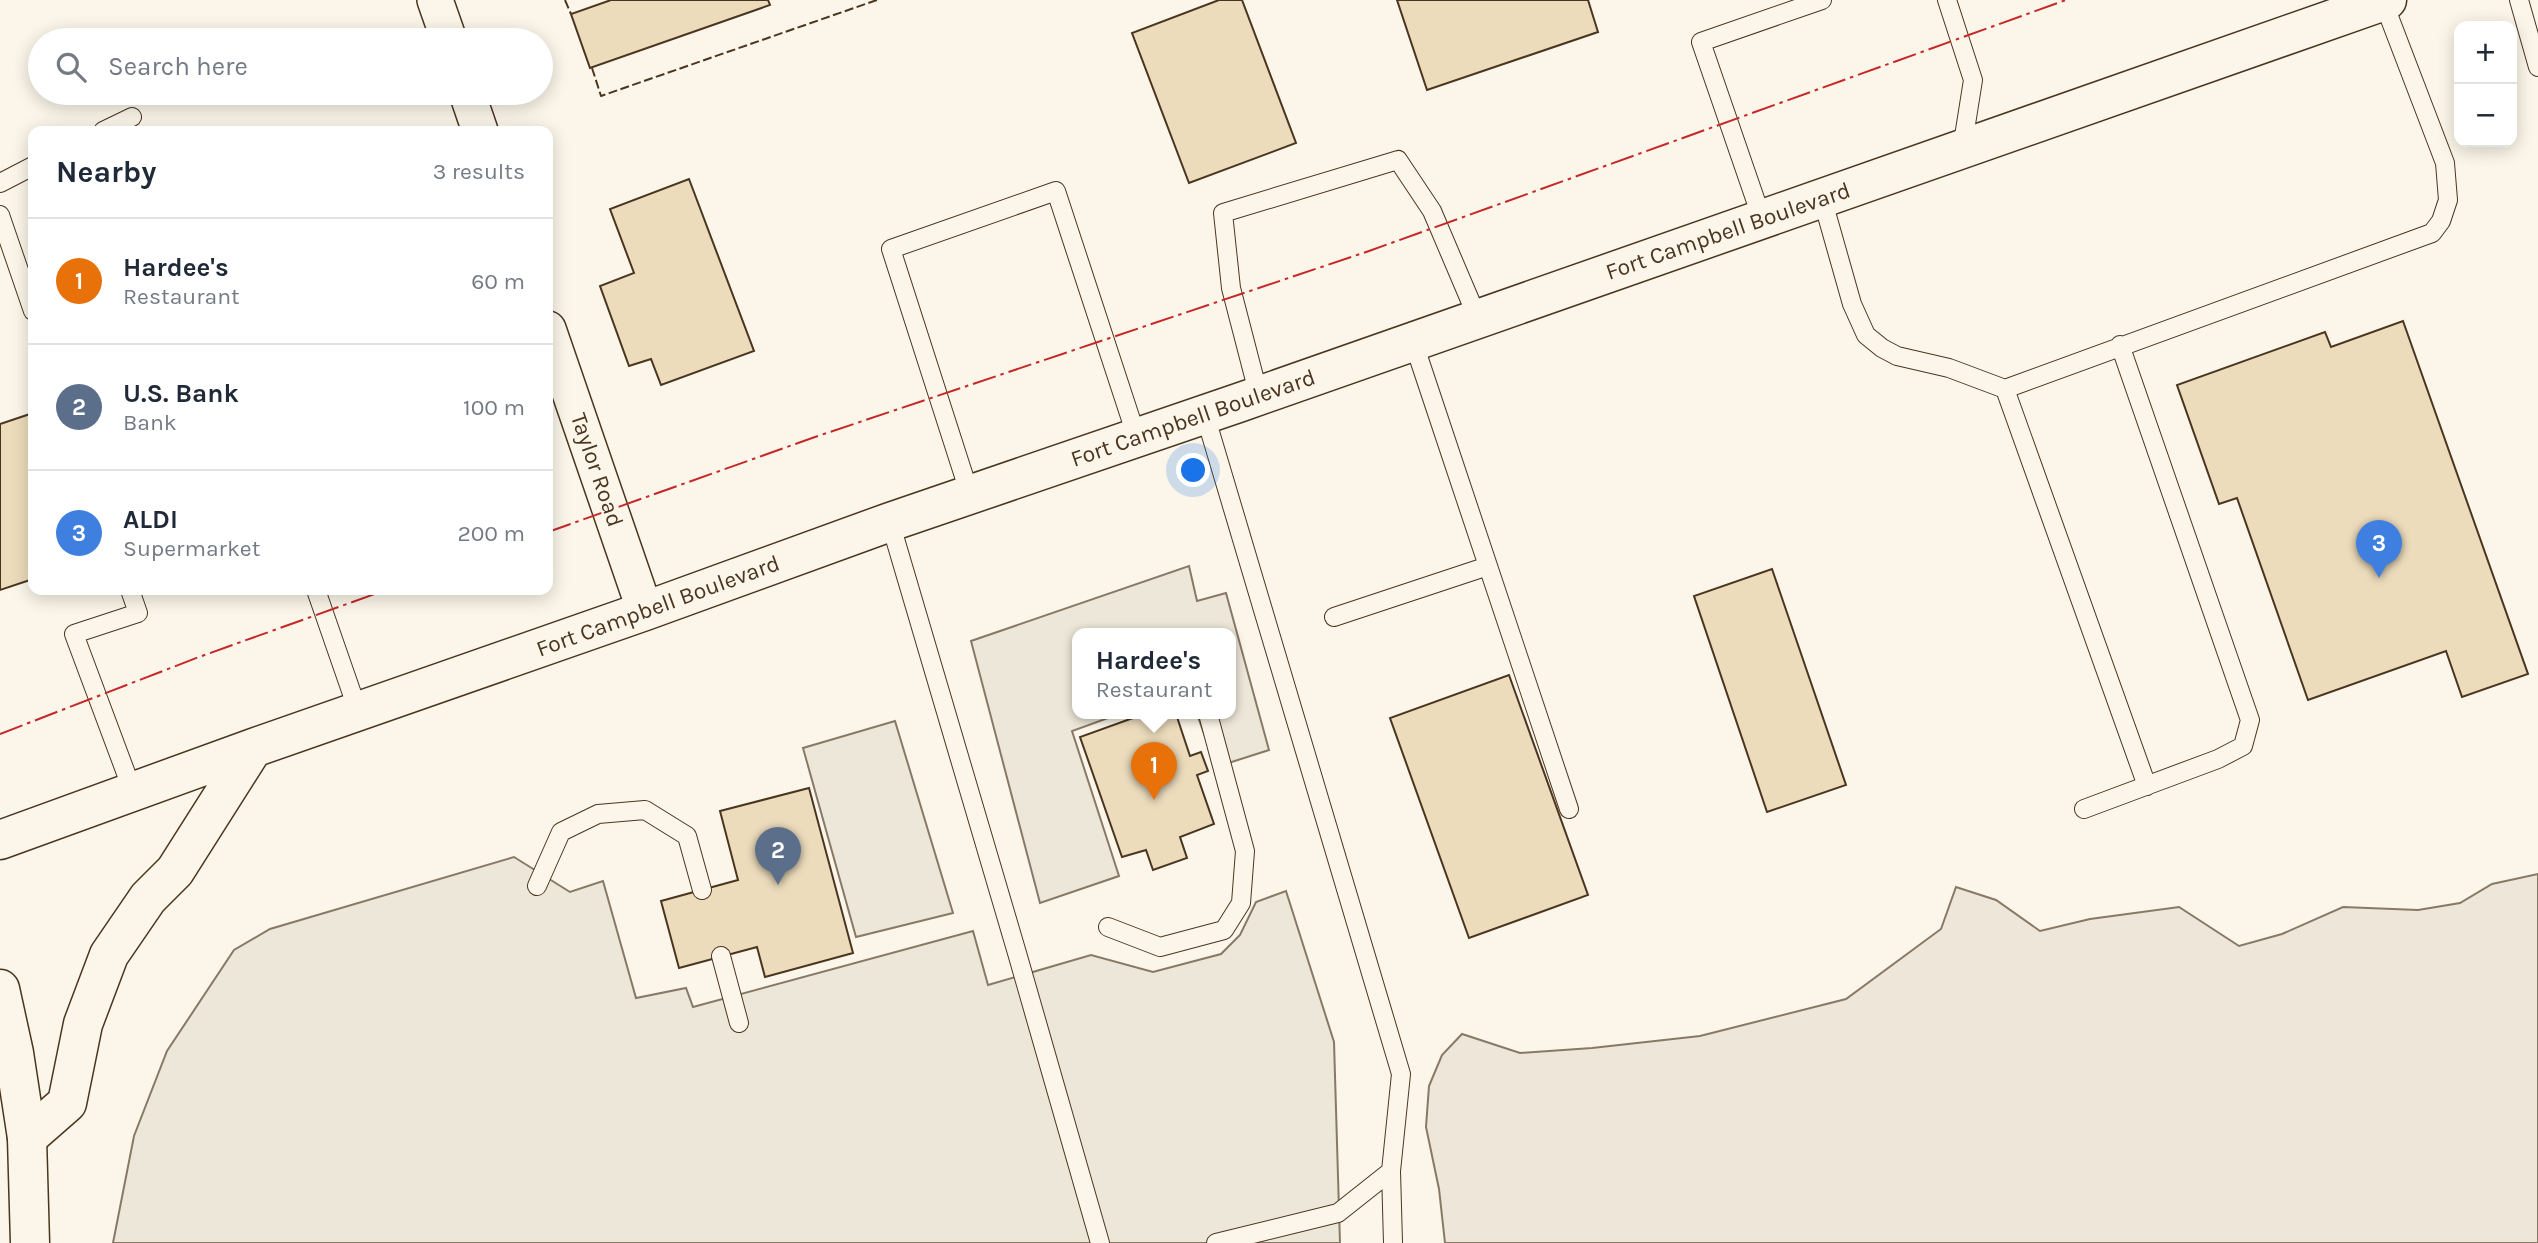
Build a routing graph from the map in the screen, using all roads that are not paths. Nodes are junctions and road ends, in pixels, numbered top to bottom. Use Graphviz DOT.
graph roads {
  1 [pos="435,0"];
  2 [pos="1822,0"];
  3 [pos="1947,0"];
  4 [pos="2519,0"];
  5 [pos="2385,1"];
  6 [pos="445,28"];
  7 [pos="2538,67"];
  8 [pos="471,105"];
  9 [pos="132,117"];
  10 [pos="113,126"];
  11 [pos="478,126"];
  12 [pos="1962,149"];
  13 [pos="28,169"];
  14 [pos="0,183"];
  15 [pos="1822,198"];
  16 [pos="0,215"];
  17 [pos="1762,219"];
  18 [pos="28,296"];
  19 [pos="1478,319"];
  20 [pos="1413,341"];
  21 [pos="553,344"];
  22 [pos="2120,345"];
  23 [pos="2005,389"];
  24 [pos="1259,396"];
  25 [pos="1205,415"];
  26 [pos="1137,438"];
  27 [pos="970,495"];
  28 [pos="890,522"];
  29 [pos="1488,566"];
  30 [pos="132,595"];
  31 [pos="318,595"];
  32 [pos="645,611"];
  33 [pos="1334,617"];
  34 [pos="358,711"];
  35 [pos="1209,719"];
  36 [pos="253,748"];
  37 [pos="2147,786"];
  38 [pos="133,792"];
  39 [pos="1569,809"];
  40 [pos="2084,809"];
  41 [pos="0,839"];
  42 [pos="537,886"];
  43 [pos="702,890"];
  44 [pos="1108,927"];
  45 [pos="721,956"];
  46 [pos="0,989"];
  47 [pos="739,1023"];
  48 [pos="27,1138"];
  49 [pos="1391,1171"];
  50 [pos="30,1243"];
  51 [pos="1100,1243"];
  52 [pos="1216,1243"];
  53 [pos="1394,1243"];
  1 -- 6 [label="street"];
  2 -- 17 [label="lane"];
  3 -- 12 [label="lane"];
  4 -- 7 [label="lane"];
  5 -- 12 [label="main road, Fort Campbell Boulevard"];
  5 -- 22 [label="lane"];
  8 -- 11 [label="street"];
  9 -- 10 [label="lane"];
  12 -- 15 [label="main road, Fort Campbell Boulevard"];
  13 -- 14 [label="lane"];
  15 -- 17 [label="main road, Fort Campbell Boulevard"];
  15 -- 23 [label="lane"];
  16 -- 18 [label="lane"];
  17 -- 19 [label="main road, Fort Campbell Boulevard"];
  19 -- 20 [label="main road, Fort Campbell Boulevard"];
  19 -- 24 [label="lane"];
  20 -- 24 [label="main road, Fort Campbell Boulevard"];
  20 -- 29 [label="lane"];
  21 -- 32 [label="street, Taylor Road"];
  22 -- 23 [label="lane"];
  22 -- 37 [label="lane"];
  23 -- 37 [label="lane"];
  24 -- 25 [label="main road, Fort Campbell Boulevard"];
  25 -- 26 [label="main road, Fort Campbell Boulevard"];
  25 -- 49 [label="lane"];
  26 -- 27 [label="main road, Fort Campbell Boulevard"];
  26 -- 27 [label="lane"];
  27 -- 28 [label="main road, Fort Campbell Boulevard"];
  28 -- 32 [label="main road, Fort Campbell Boulevard"];
  28 -- 51 [label="lane"];
  29 -- 33 [label="lane"];
  29 -- 39 [label="lane"];
  30 -- 38 [label="lane"];
  31 -- 34 [label="lane"];
  32 -- 34 [label="main road, Fort Campbell Boulevard"];
  34 -- 36 [label="main road, Fort Campbell Boulevard"];
  35 -- 44 [label="lane"];
  36 -- 38 [label="main road, Fort Campbell Boulevard"];
  36 -- 48 [label="main road"];
  37 -- 40 [label="lane"];
  38 -- 41 [label="main road, Fort Campbell Boulevard"];
  42 -- 43 [label="lane"];
  45 -- 47 [label="lane"];
  46 -- 48 [label="main road"];
  48 -- 50 [label="main road"];
  49 -- 52 [label="lane"];
  49 -- 53 [label="lane"];
}
